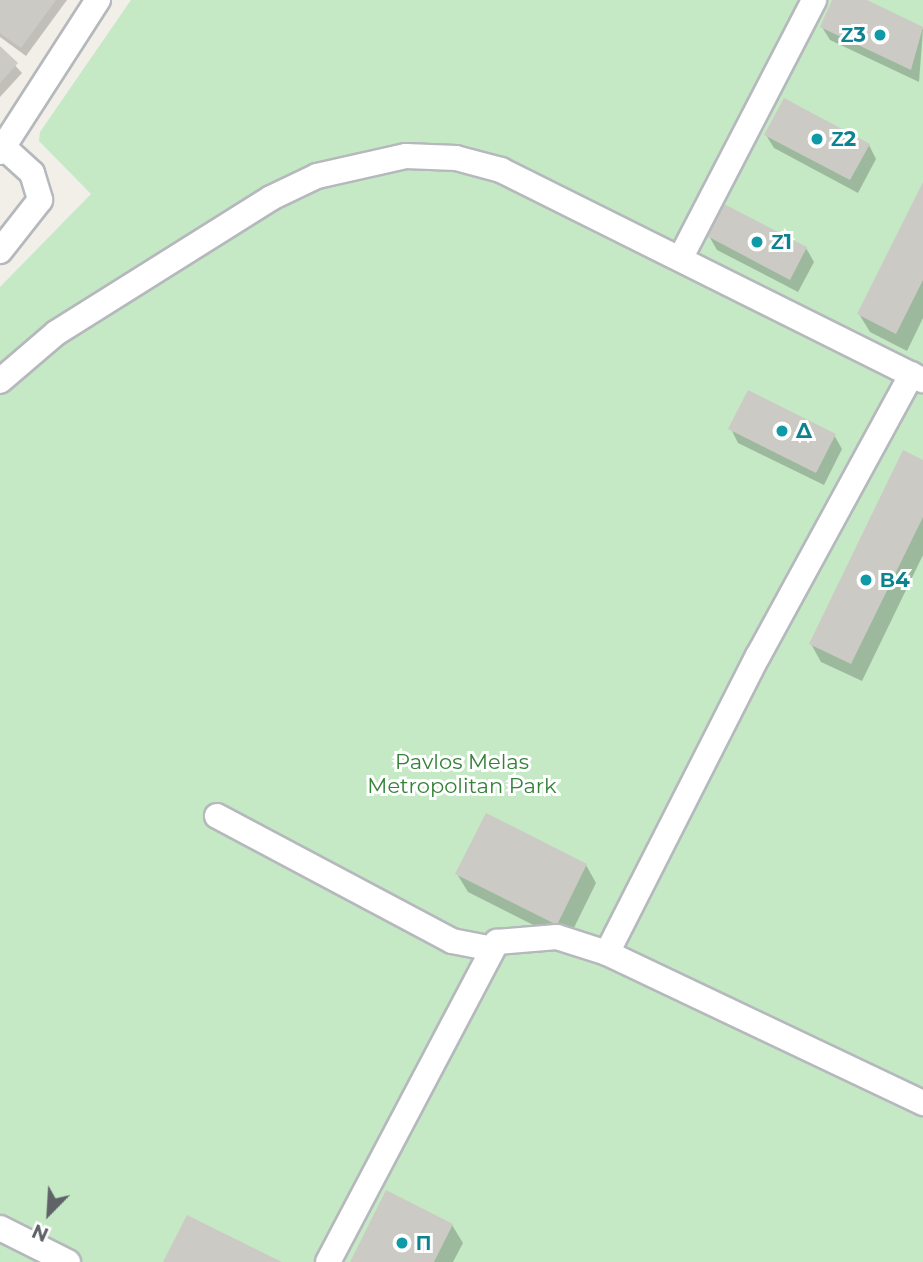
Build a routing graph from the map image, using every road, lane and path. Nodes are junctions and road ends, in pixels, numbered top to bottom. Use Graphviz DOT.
graph roads {
  1 [pos="98,0"];
  2 [pos="814,0"];
  3 [pos="1,147"];
  4 [pos="0,251"];
  5 [pos="681,257"];
  6 [pos="918,377"];
  7 [pos="0,381"];
  8 [pos="217,816"];
  9 [pos="489,948"];
  10 [pos="607,953"];
  11 [pos="923,1103"];
  12 [pos="0,1228"];
  13 [pos="68,1262"];
  14 [pos="328,1262"];
  1 -- 3 [label="street"];
  2 -- 5 [label="street"];
  3 -- 4 [label="street"];
  5 -- 6 [label="street"];
  5 -- 7 [label="street"];
  6 -- 10 [label="street"];
  8 -- 9 [label="street"];
  9 -- 10 [label="street"];
  9 -- 14 [label="street"];
  10 -- 11 [label="street"];
  12 -- 13 [label="street"];
}
